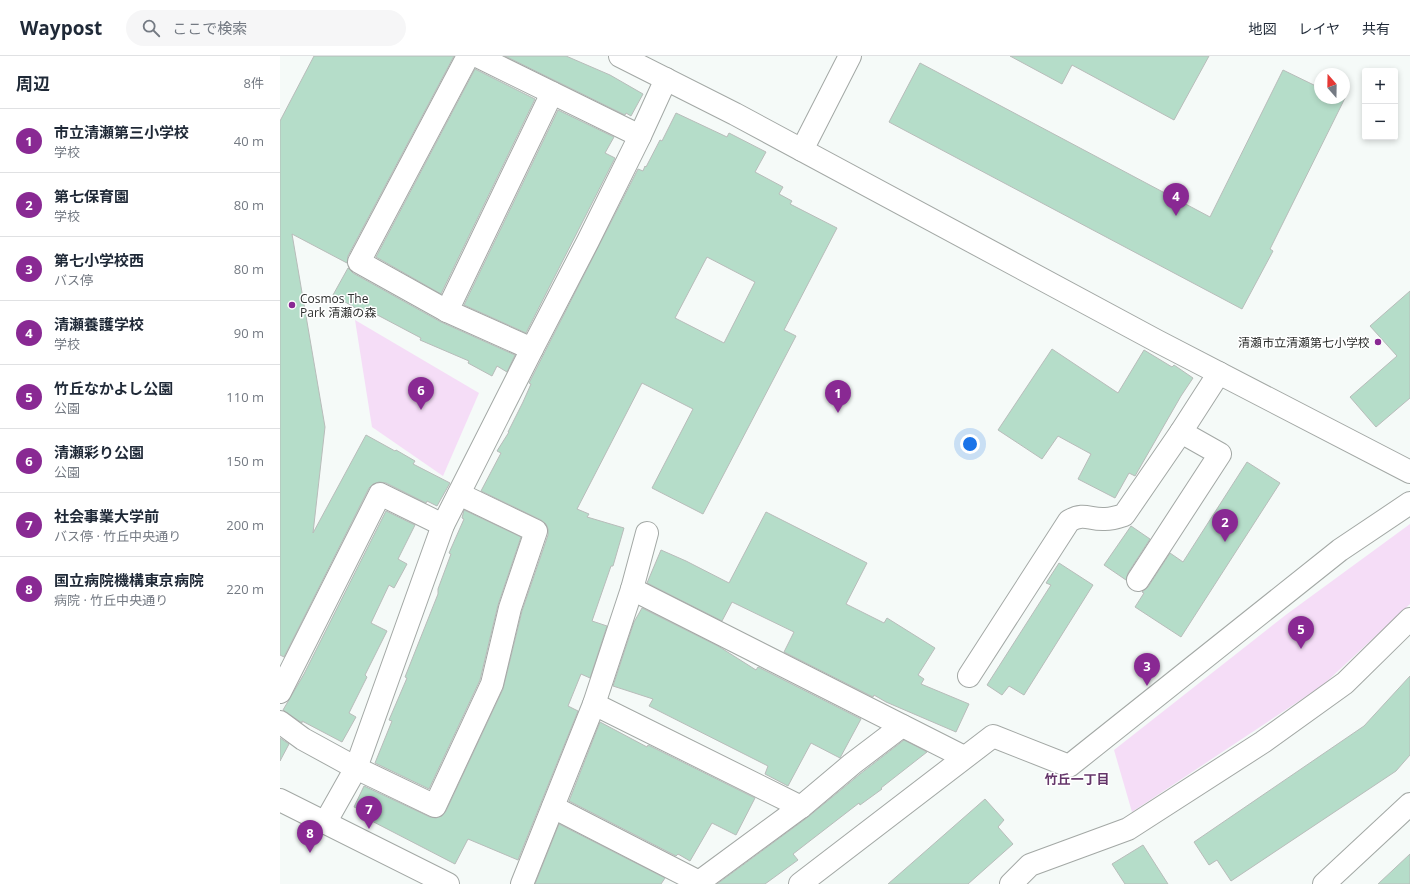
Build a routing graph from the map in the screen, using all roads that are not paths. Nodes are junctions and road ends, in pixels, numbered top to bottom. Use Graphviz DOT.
graph roads {
  1 [pos="468,56"];
  2 [pos="477,56"];
  3 [pos="620,56"];
  4 [pos="850,56"];
  5 [pos="666,79"];
  6 [pos="552,93"];
  7 [pos="640,136"];
  8 [pos="802,150"];
  9 [pos="447,311"];
  10 [pos="532,349"];
  11 [pos="1219,373"];
  12 [pos="1181,432"];
  13 [pos="1410,472"];
  14 [pos="459,494"];
  15 [pos="1410,504"];
  16 [pos="443,525"];
  17 [pos="647,533"];
  18 [pos="1138,580"];
  19 [pos="632,589"];
  20 [pos="1410,619"];
  21 [pos="969,676"];
  22 [pos="280,692"];
  23 [pos="594,704"];
  24 [pos="280,722"];
  25 [pos="902,726"];
  26 [pos="964,758"];
  27 [pos="356,768"];
  28 [pos="280,800"];
  29 [pos="1410,804"];
  30 [pos="553,807"];
  31 [pos="801,807"];
  32 [pos="325,823"];
  33 [pos="448,884"];
  34 [pos="522,884"];
  35 [pos="800,884"];
  36 [pos="1011,884"];
  37 [pos="1324,884"];
  1 -- 9 [label="street"];
  2 -- 6 [label="street"];
  3 -- 5 [label="street"];
  4 -- 8 [label="street"];
  5 -- 7 [label="street"];
  5 -- 8 [label="street"];
  6 -- 7 [label="street"];
  6 -- 9 [label="street"];
  7 -- 10 [label="street"];
  8 -- 11 [label="street"];
  9 -- 10 [label="street"];
  10 -- 14 [label="street"];
  11 -- 12 [label="street"];
  11 -- 13 [label="street"];
  12 -- 18 [label="street"];
  12 -- 21 [label="street"];
  14 -- 16 [label="street"];
  14 -- 27 [label="street"];
  15 -- 26 [label="street"];
  16 -- 22 [label="street"];
  16 -- 27 [label="street"];
  17 -- 19 [label="street"];
  19 -- 23 [label="street"];
  19 -- 25 [label="street"];
  20 -- 36 [label="street"];
  23 -- 30 [label="street"];
  23 -- 31 [label="street"];
  24 -- 27 [label="street"];
  25 -- 26 [label="street"];
  25 -- 31 [label="street"];
  26 -- 35 [label="street"];
  27 -- 32 [label="street"];
  28 -- 32 [label="street"];
  29 -- 37 [label="street"];
  30 -- 31 [label="street"];
  30 -- 34 [label="street"];
  32 -- 33 [label="street"];
}
